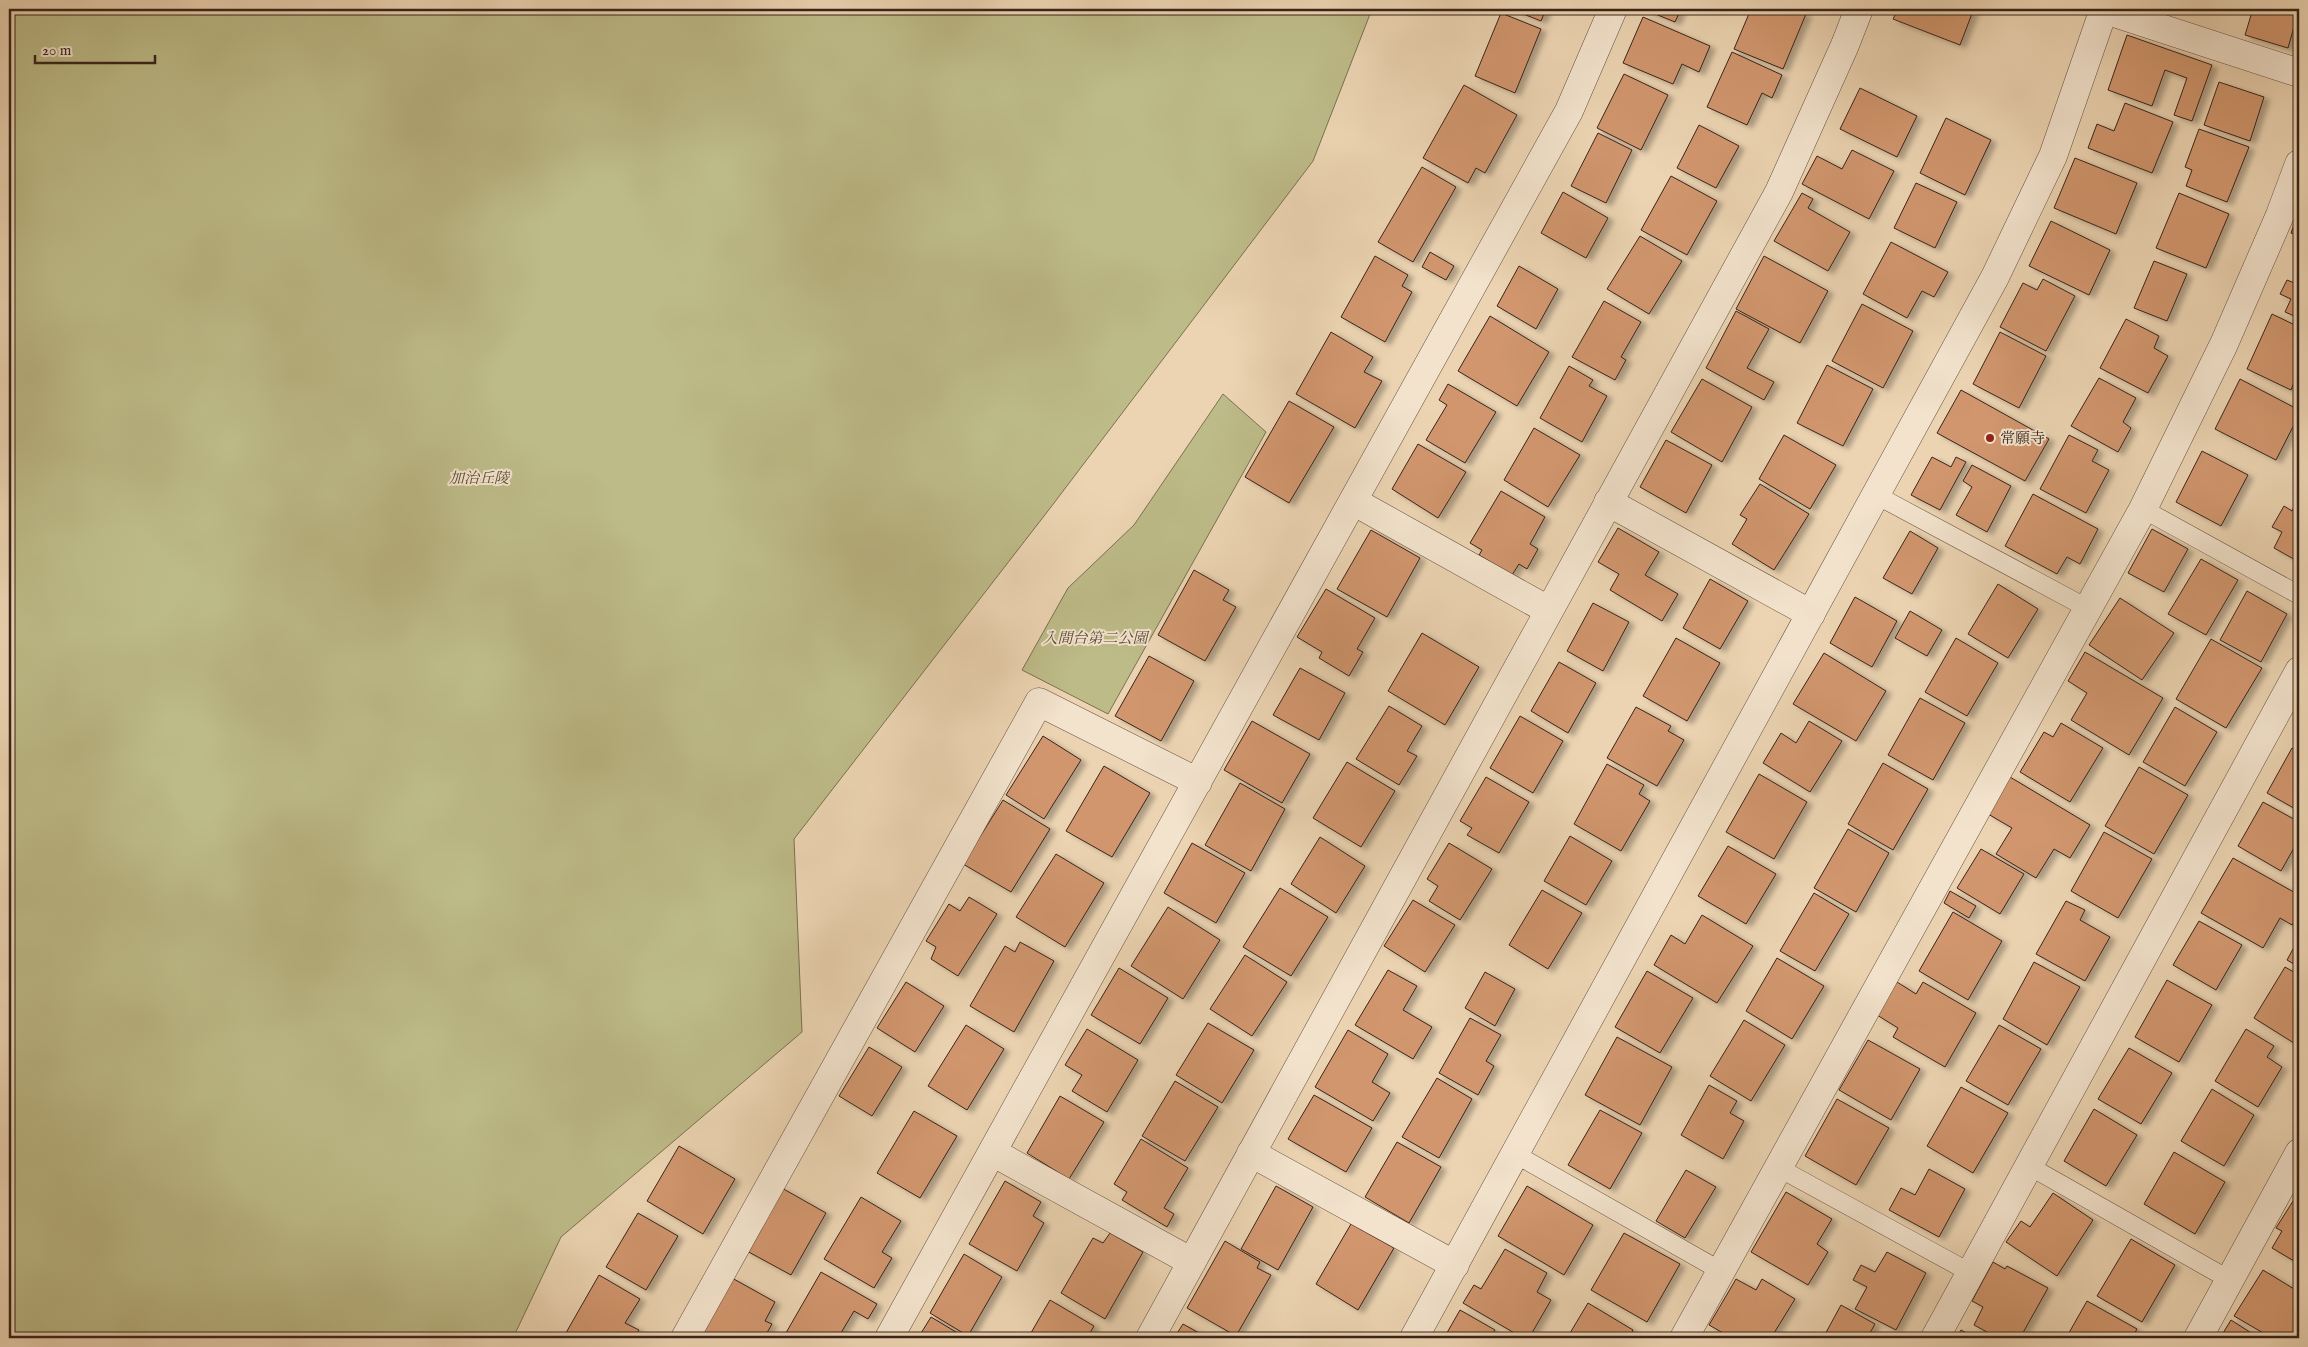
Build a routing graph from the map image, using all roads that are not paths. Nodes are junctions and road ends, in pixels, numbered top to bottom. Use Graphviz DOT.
graph roads {
  1 [pos="1613,9"];
  2 [pos="1859,9"];
  3 [pos="2103,9"];
  4 [pos="2299,73"];
  5 [pos="2299,164"];
  6 [pos="1876,495"];
  7 [pos="1353,501"];
  8 [pos="1608,502"];
  9 [pos="2143,509"];
  10 [pos="2299,595"];
  11 [pos="2088,608"];
  12 [pos="1548,610"];
  13 [pos="1811,614"];
  14 [pos="2299,671"];
  15 [pos="1198,782"];
  16 [pos="992,1152"];
  17 [pos="1251,1153"];
  18 [pos="1515,1154"];
  19 [pos="2029,1166"];
  20 [pos="1779,1168"];
  21 [pos="2295,1169"];
  22 [pos="1192,1262"];
  23 [pos="1455,1265"];
  24 [pos="1722,1271"];
  25 [pos="1971,1273"];
  26 [pos="2230,1280"];
  27 [pos="685,1338"];
  28 [pos="889,1338"];
  29 [pos="1150,1338"];
  30 [pos="1414,1338"];
  31 [pos="1684,1338"];
  32 [pos="1935,1338"];
  33 [pos="2198,1338"];
  1 -- 7 [label="street"];
  2 -- 8 [label="street"];
  3 -- 4 [label="street"];
  3 -- 6 [label="street"];
  5 -- 9 [label="street"];
  6 -- 11 [label="lane"];
  6 -- 13 [label="street"];
  7 -- 12 [label="street"];
  7 -- 15 [label="street"];
  8 -- 12 [label="street"];
  8 -- 13 [label="street"];
  9 -- 10 [label="lane"];
  9 -- 11 [label="street"];
  11 -- 20 [label="street"];
  12 -- 17 [label="street"];
  13 -- 18 [label="street"];
  14 -- 19 [label="street"];
  15 -- 16 [label="street"];
  15 -- 27 [label="street"];
  16 -- 22 [label="street"];
  16 -- 28 [label="street"];
  17 -- 22 [label="street"];
  17 -- 23 [label="street"];
  18 -- 23 [label="street"];
  18 -- 24 [label="lane"];
  19 -- 25 [label="street"];
  19 -- 26 [label="lane"];
  20 -- 24 [label="street"];
  20 -- 25 [label="lane"];
  21 -- 26 [label="street"];
  22 -- 29 [label="street"];
  23 -- 30 [label="street"];
  24 -- 31 [label="street"];
  25 -- 32 [label="street"];
  26 -- 33 [label="street"];
}
